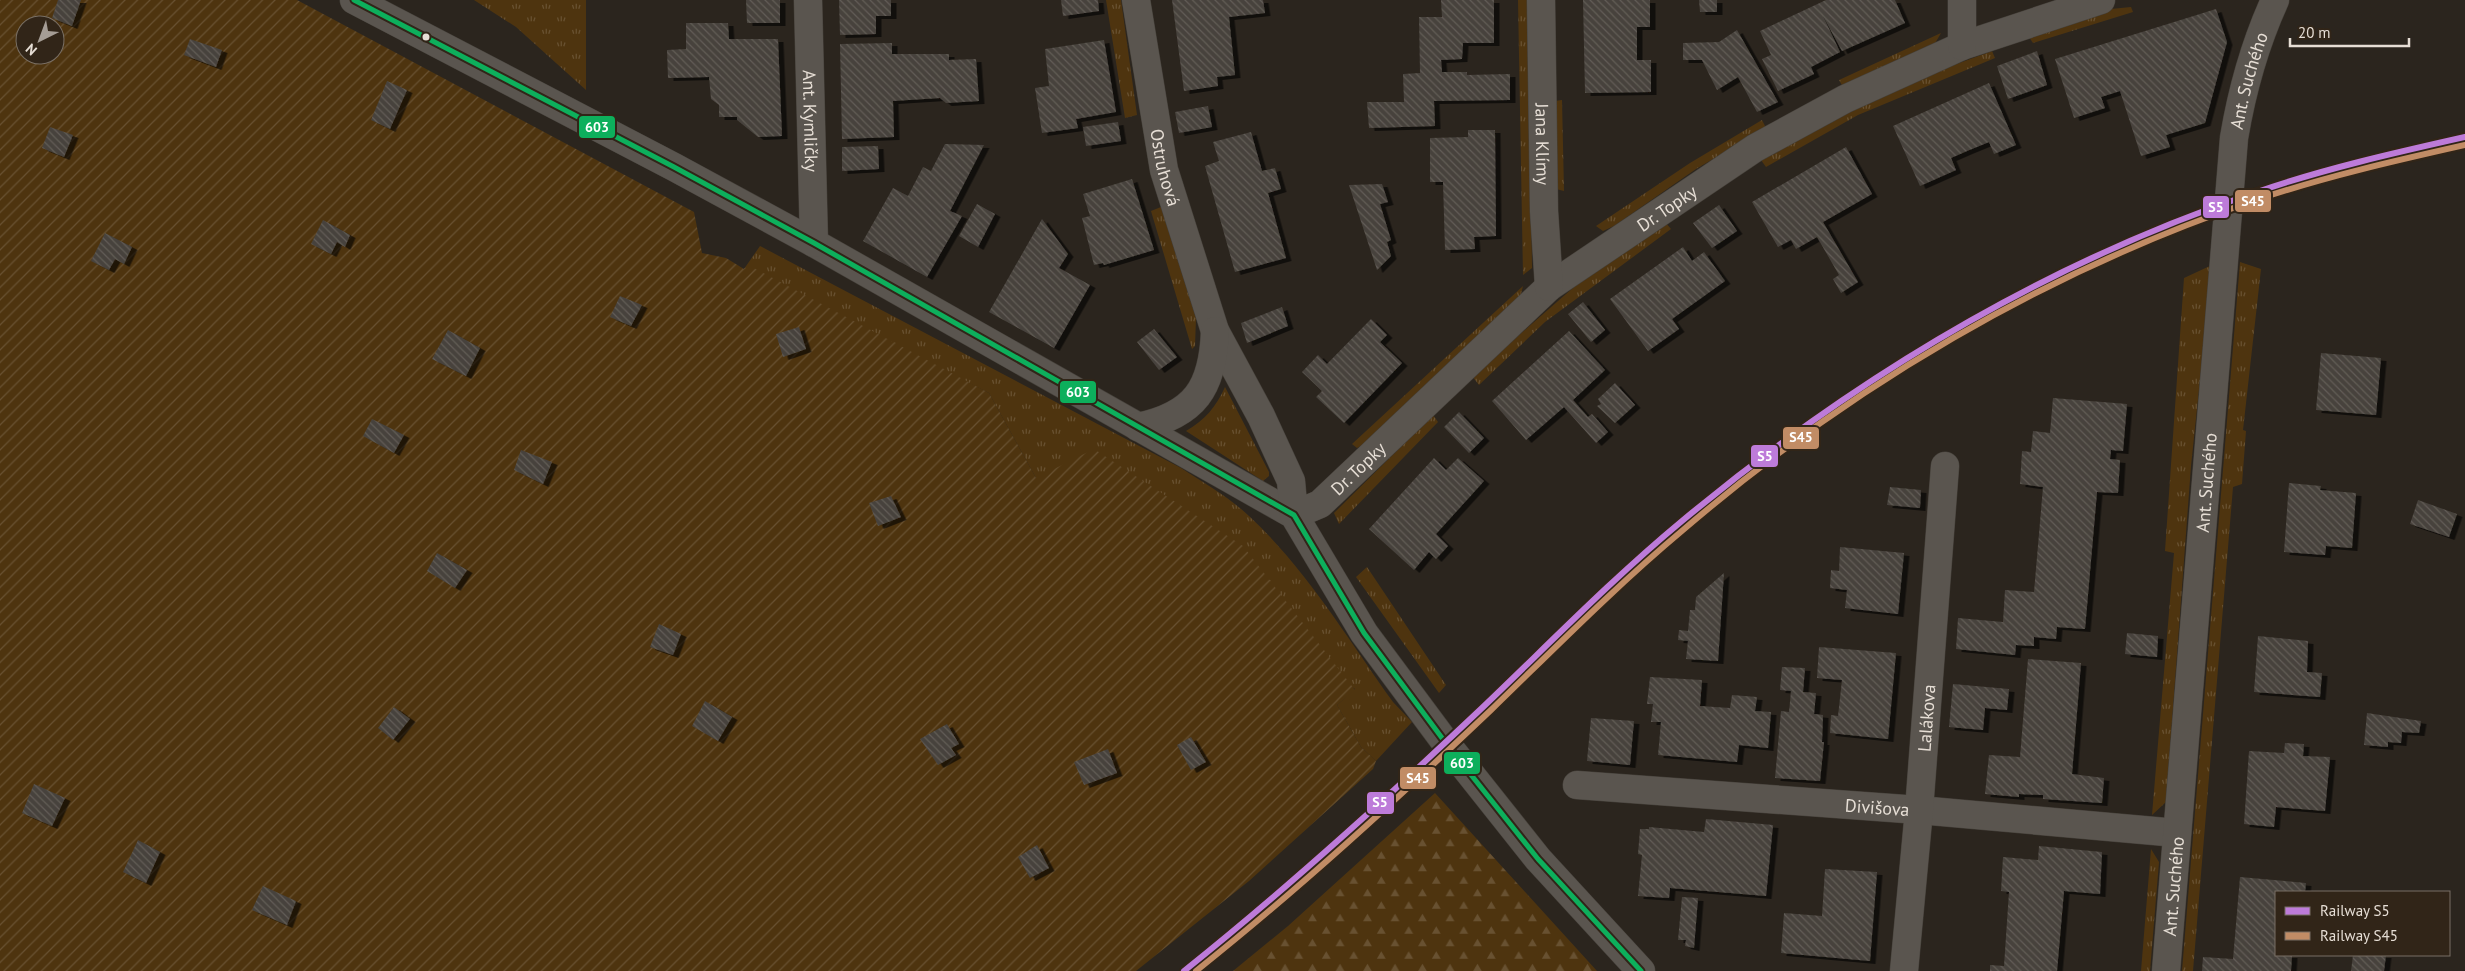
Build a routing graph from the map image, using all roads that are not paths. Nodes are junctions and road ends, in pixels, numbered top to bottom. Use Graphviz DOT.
graph roads {
  1 [pos="354,0"];
  2 [pos="808,0"];
  3 [pos="1136,0"];
  4 [pos="1541,0"];
  5 [pos="1962,0"];
  6 [pos="2101,0"];
  7 [pos="2275,0"];
  8 [pos="1962,46"];
  9 [pos="814,243"];
  10 [pos="1549,287"];
  11 [pos="1215,331"];
  12 [pos="1138,427"];
  13 [pos="1945,466"];
  14 [pos="1294,515"];
  15 [pos="1576,785"];
  16 [pos="1919,810"];
  17 [pos="2177,833"];
  18 [pos="1641,971"];
  19 [pos="1904,971"];
  20 [pos="2166,971"];
  1 -- 9 [label="street"];
  2 -- 9 [label="street, Ant. Kymličky"];
  3 -- 11 [label="street, Ostruhová"];
  4 -- 10 [label="street, Jana Klímy"];
  5 -- 8 [label="street"];
  6 -- 8 [label="street, Dr. Topky"];
  7 -- 17 [label="street, Ant. Suchého"];
  8 -- 10 [label="street, Dr. Topky"];
  9 -- 12 [label="street"];
  10 -- 14 [label="street, Dr. Topky"];
  11 -- 12 [label="street, Ostruhová"];
  11 -- 14 [label="street, Ostruhová"];
  12 -- 14 [label="street"];
  13 -- 16 [label="street, Lalákova"];
  14 -- 18 [label="street"];
  15 -- 16 [label="street, Divišova"];
  16 -- 17 [label="street, Divišova"];
  16 -- 19 [label="street, Lalákova"];
  17 -- 20 [label="street, Ant. Suchého"];
}
